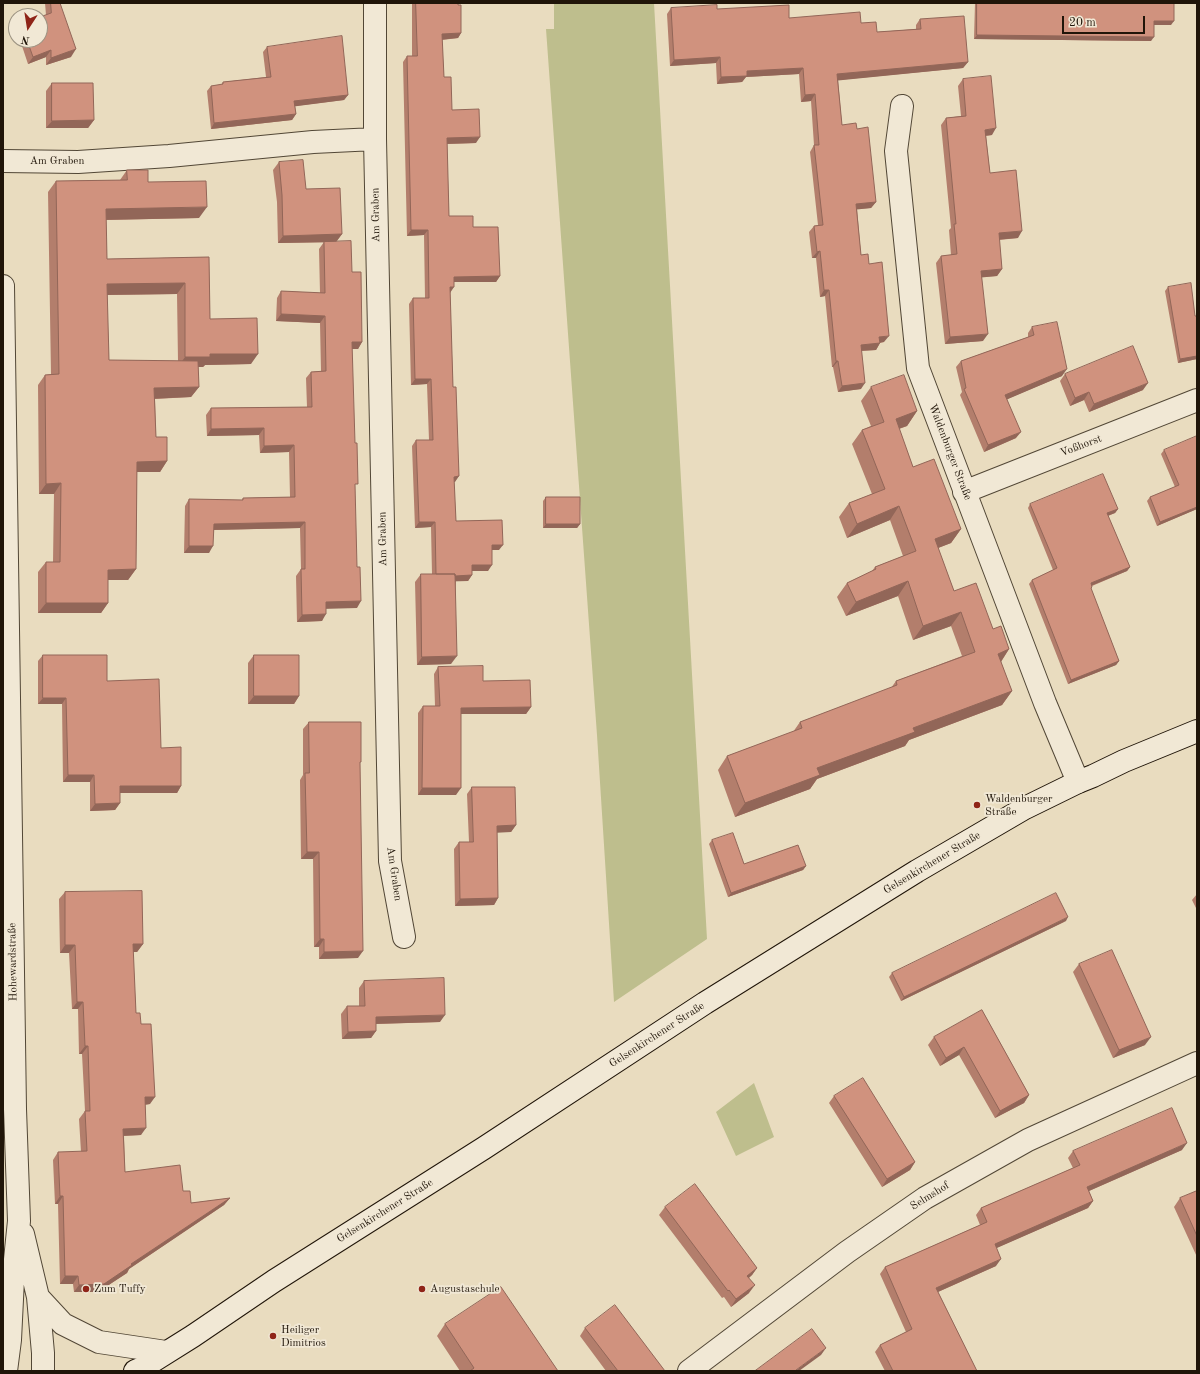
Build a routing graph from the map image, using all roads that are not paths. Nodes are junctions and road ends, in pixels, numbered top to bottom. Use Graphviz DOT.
graph roads {
  1 [pos="375,3"];
  2 [pos="902,106"];
  3 [pos="375,139"];
  4 [pos="3,161"];
  5 [pos="3,286"];
  6 [pos="1197,400"];
  7 [pos="964,492"];
  8 [pos="1197,731"];
  9 [pos="1078,782"];
  10 [pos="404,938"];
  11 [pos="1197,1063"];
  12 [pos="9,1109"];
  13 [pos="19,1221"];
  14 [pos="38,1297"];
  15 [pos="166,1352"];
  16 [pos="6,1371"];
  17 [pos="43,1371"];
  18 [pos="135,1371"];
  19 [pos="689,1371"];
  1 -- 3 [label="street, Am Graben"];
  2 -- 7 [label="street, Waldenburger Straße"];
  3 -- 4 [label="street, Am Graben"];
  3 -- 10 [label="street, Am Graben"];
  5 -- 12 [label="street, Hohewardstraße"];
  6 -- 7 [label="street, Voßhorst"];
  7 -- 9 [label="street, Waldenburger Straße"];
  8 -- 9 [label="street, Gelsenkirchener Straße"];
  9 -- 15 [label="street, Gelsenkirchener Straße"];
  11 -- 19 [label="street, Selmshof"];
  12 -- 13 [label="street, Hohewardstraße"];
  13 -- 14 [label="street, Hohewardstraße"];
  13 -- 16 [label="street, Hohewardstraße"];
  14 -- 15 [label="street, Hohewardstraße"];
  14 -- 17 [label="street, Hohewardstraße"];
  15 -- 18 [label="street, Gelsenkirchener Straße"];
}
